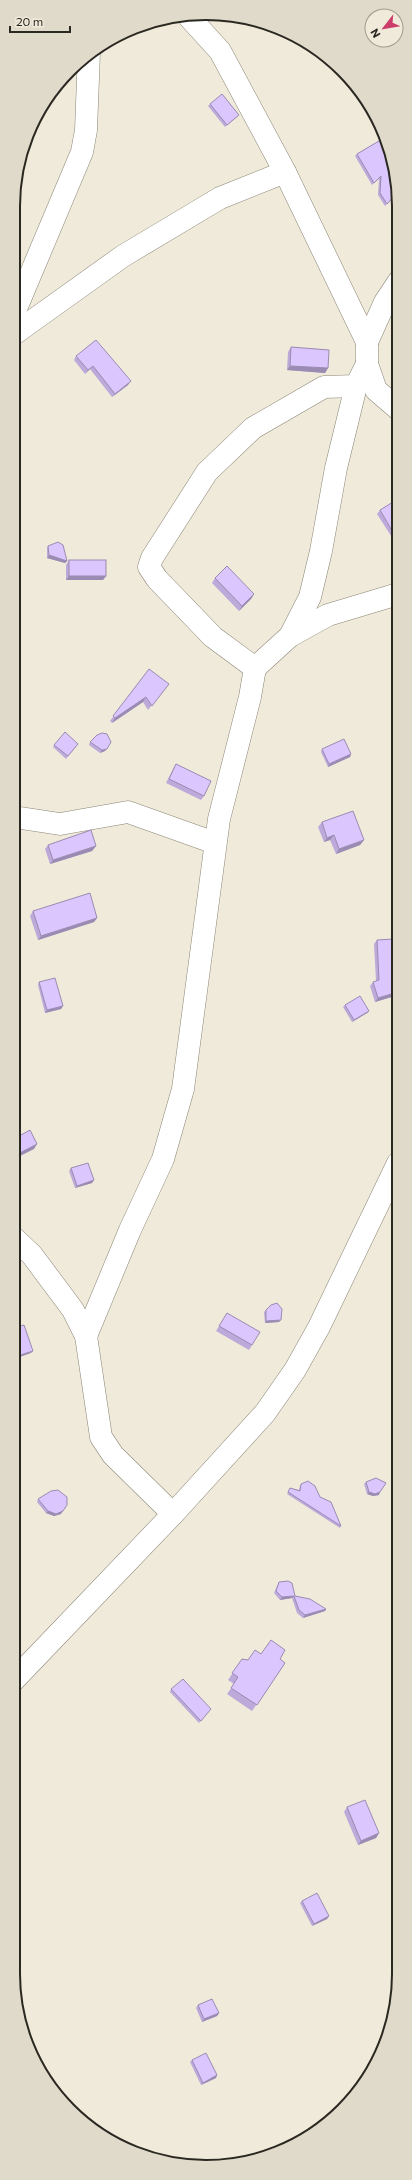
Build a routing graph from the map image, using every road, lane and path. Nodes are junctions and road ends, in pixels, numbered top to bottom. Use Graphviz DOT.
graph roads {
  1 [pos="192,20"];
  2 [pos="89,61"];
  3 [pos="285,172"];
  4 [pos="392,291"];
  5 [pos="20,297"];
  6 [pos="20,330"];
  7 [pos="367,342"];
  8 [pos="367,364"];
  9 [pos="356,386"];
  10 [pos="392,404"];
  11 [pos="392,596"];
  12 [pos="290,636"];
  13 [pos="254,668"];
  14 [pos="20,818"];
  15 [pos="215,843"];
  16 [pos="392,1175"];
  17 [pos="20,1244"];
  18 [pos="86,1336"];
  19 [pos="173,1514"];
  20 [pos="20,1674"];
  1 -- 3 [label="street"];
  2 -- 5 [label="street"];
  3 -- 6 [label="street"];
  3 -- 7 [label="street"];
  4 -- 7 [label="street"];
  7 -- 8 [label="street"];
  8 -- 9 [label="street"];
  8 -- 10 [label="street"];
  9 -- 12 [label="street"];
  9 -- 13 [label="street"];
  11 -- 12 [label="street"];
  12 -- 13 [label="street"];
  13 -- 15 [label="street"];
  14 -- 15 [label="street"];
  15 -- 18 [label="street"];
  16 -- 19 [label="street"];
  17 -- 18 [label="street"];
  18 -- 19 [label="street"];
  19 -- 20 [label="street"];
}
